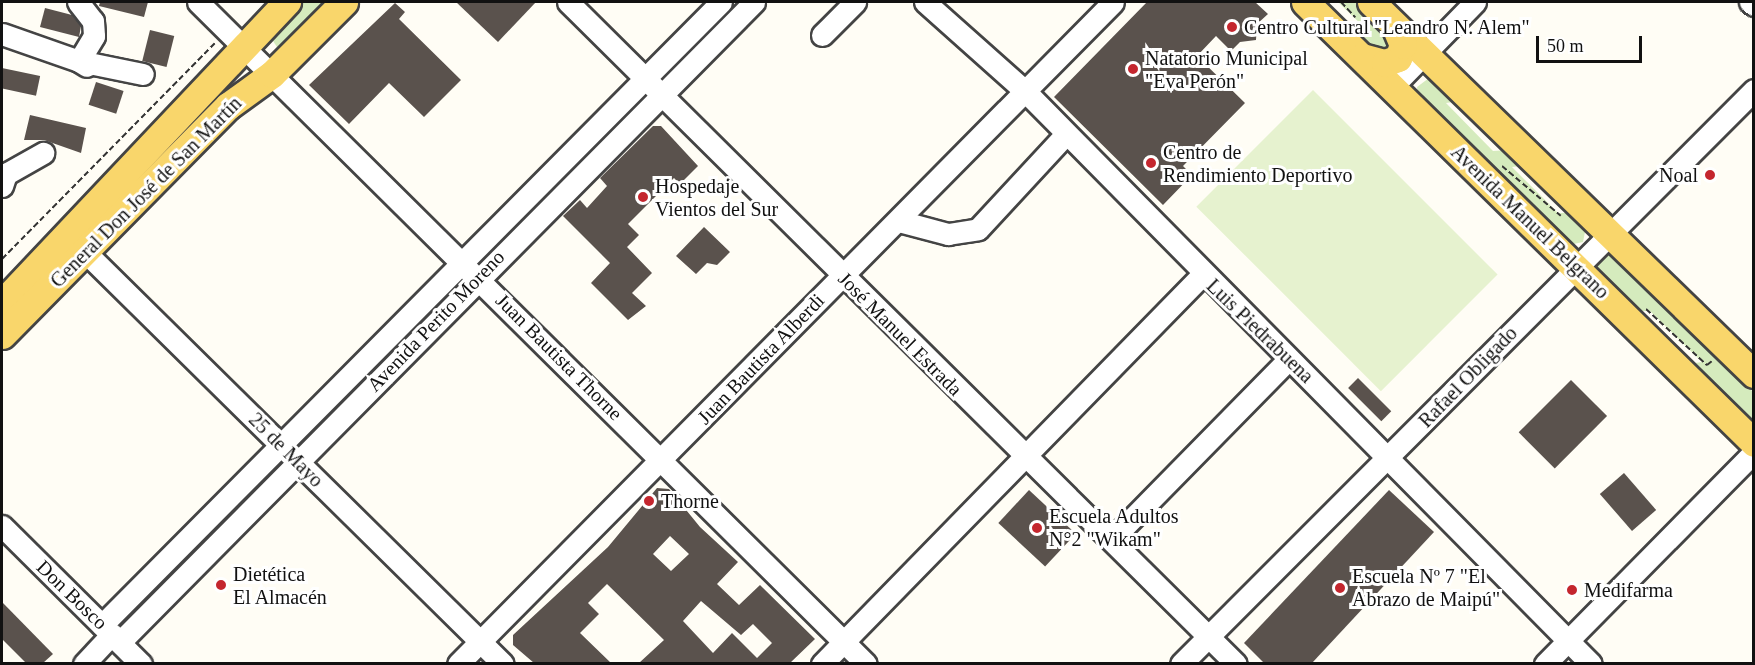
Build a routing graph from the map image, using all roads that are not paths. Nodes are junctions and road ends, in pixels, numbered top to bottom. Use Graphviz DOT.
graph roads {
  1 [pos="78,2"];
  2 [pos="198,2"];
  3 [pos="287,2"];
  4 [pos="344,2"];
  5 [pos="568,2"];
  6 [pos="721,2"];
  7 [pos="754,2"];
  8 [pos="855,2"];
  9 [pos="925,2"];
  10 [pos="1113,2"];
  11 [pos="1305,2"];
  12 [pos="1371,2"];
  13 [pos="1475,2"];
  14 [pos="1750,2"];
  15 [pos="1754,5"];
  16 [pos="1395,26"];
  17 [pos="2,34"];
  18 [pos="822,35"];
  19 [pos="235,39"];
  20 [pos="1423,54"];
  21 [pos="1362,57"];
  22 [pos="79,61"];
  23 [pos="100,75"];
  24 [pos="143,75"];
  25 [pos="272,75"];
  26 [pos="646,76"];
  27 [pos="1392,87"];
  28 [pos="1754,90"];
  29 [pos="1025,91"];
  30 [pos="663,93"];
  31 [pos="1066,135"];
  32 [pos="43,153"];
  33 [pos="3,177"];
  34 [pos="898,221"];
  35 [pos="1610,232"];
  36 [pos="77,244"];
  37 [pos="463,262"];
  38 [pos="1575,265"];
  39 [pos="1202,275"];
  40 [pos="842,276"];
  41 [pos="478,277"];
  42 [pos="2,303"];
  43 [pos="2,335"];
  44 [pos="1288,360"];
  45 [pos="1754,374"];
  46 [pos="1754,443"];
  47 [pos="281,446"];
  48 [pos="1754,452"];
  49 [pos="1024,456"];
  50 [pos="1391,457"];
  51 [pos="664,460"];
  52 [pos="297,463"];
  53 [pos="2,526"];
  54 [pos="1113,539"];
  55 [pos="111,634"];
  56 [pos="1208,636"];
  57 [pos="480,641"];
  58 [pos="1568,641"];
  59 [pos="844,642"];
  60 [pos="84,663"];
  61 [pos="141,663"];
  62 [pos="458,663"];
  63 [pos="503,663"];
  64 [pos="822,663"];
  65 [pos="866,663"];
  66 [pos="1181,663"];
  67 [pos="1236,663"];
  68 [pos="1545,663"];
  69 [pos="1591,663"];
  1 -- 22 [label="street"];
  2 -- 19 [label="street, Juan Bautista Thorne"];
  3 -- 19 [label="main road, General Don José de San Martín"];
  4 -- 25 [label="main road, General Don José de San Martín"];
  5 -- 26 [label="street, José Manuel Estrada"];
  6 -- 26 [label="street, Avenida Perito Moreno"];
  7 -- 30 [label="street, Avenida Perito Moreno"];
  8 -- 18 [label="street"];
  9 -- 29 [label="street, Luis Piedrabuena"];
  10 -- 29 [label="street, Juan Bautista Alberdi"];
  11 -- 21 [label="main road, Avenida Manuel Belgrano"];
  12 -- 16 [label="main road"];
  13 -- 20 [label="street"];
  14 -- 15 [label="street"];
  16 -- 20 [label="main road"];
  16 -- 21 [label="main road"];
  17 -- 22 [label="street"];
  19 -- 25 [label="street, Juan Bautista Thorne"];
  19 -- 36 [label="main road, General Don José de San Martín"];
  20 -- 27 [label="street"];
  20 -- 35 [label="main road"];
  21 -- 27 [label="main road, Avenida Manuel Belgrano"];
  22 -- 23 [label="street"];
  22 -- 24 [label="street"];
  25 -- 36 [label="main road, General Don José de San Martín"];
  25 -- 37 [label="street, Juan Bautista Thorne"];
  26 -- 30 [label="street, José Manuel Estrada"];
  26 -- 37 [label="street, Avenida Perito Moreno"];
  27 -- 38 [label="main road, Avenida Manuel Belgrano"];
  28 -- 35 [label="street, Rafael Obligado"];
  29 -- 31 [label="street, Luis Piedrabuena"];
  29 -- 34 [label="street, Juan Bautista Alberdi"];
  30 -- 40 [label="street, José Manuel Estrada"];
  30 -- 41 [label="street, Avenida Perito Moreno"];
  31 -- 34 [label="street"];
  31 -- 39 [label="street, Luis Piedrabuena"];
  32 -- 33 [label="street"];
  34 -- 40 [label="street, Juan Bautista Alberdi"];
  35 -- 38 [label="street, Rafael Obligado"];
  35 -- 45 [label="main road"];
  36 -- 42 [label="main road, General Don José de San Martín"];
  36 -- 43 [label="main road, General Don José de San Martín"];
  36 -- 47 [label="street, 25 de Mayo"];
  37 -- 41 [label="street, Juan Bautista Thorne"];
  37 -- 47 [label="street, Avenida Perito Moreno"];
  38 -- 46 [label="main road, Avenida Manuel Belgrano"];
  38 -- 50 [label="street, Rafael Obligado"];
  39 -- 44 [label="street, Luis Piedrabuena"];
  39 -- 49 [label="street"];
  40 -- 49 [label="street, José Manuel Estrada"];
  40 -- 51 [label="street, Juan Bautista Alberdi"];
  41 -- 51 [label="street, Juan Bautista Thorne"];
  41 -- 52 [label="street, Avenida Perito Moreno"];
  44 -- 50 [label="street, Luis Piedrabuena"];
  44 -- 54 [label="street"];
  47 -- 52 [label="street, 25 de Mayo"];
  47 -- 55 [label="street, Avenida Perito Moreno"];
  48 -- 58 [label="street"];
  49 -- 54 [label="street, José Manuel Estrada"];
  49 -- 59 [label="street"];
  50 -- 56 [label="street, Rafael Obligado"];
  50 -- 58 [label="street, Luis Piedrabuena"];
  51 -- 57 [label="street, Juan Bautista Alberdi"];
  51 -- 59 [label="street, Juan Bautista Thorne"];
  52 -- 55 [label="street, Avenida Perito Moreno"];
  52 -- 57 [label="street, 25 de Mayo"];
  53 -- 55 [label="street, Don Bosco"];
  54 -- 56 [label="street, José Manuel Estrada"];
  55 -- 60 [label="street, Avenida Perito Moreno"];
  55 -- 61 [label="street, Don Bosco"];
  56 -- 66 [label="street, Rafael Obligado"];
  56 -- 67 [label="street, José Manuel Estrada"];
  57 -- 62 [label="street, Juan Bautista Alberdi"];
  57 -- 63 [label="street, 25 de Mayo"];
  58 -- 68 [label="street"];
  58 -- 69 [label="street, Luis Piedrabuena"];
  59 -- 64 [label="street"];
  59 -- 65 [label="street, Juan Bautista Thorne"];
}
